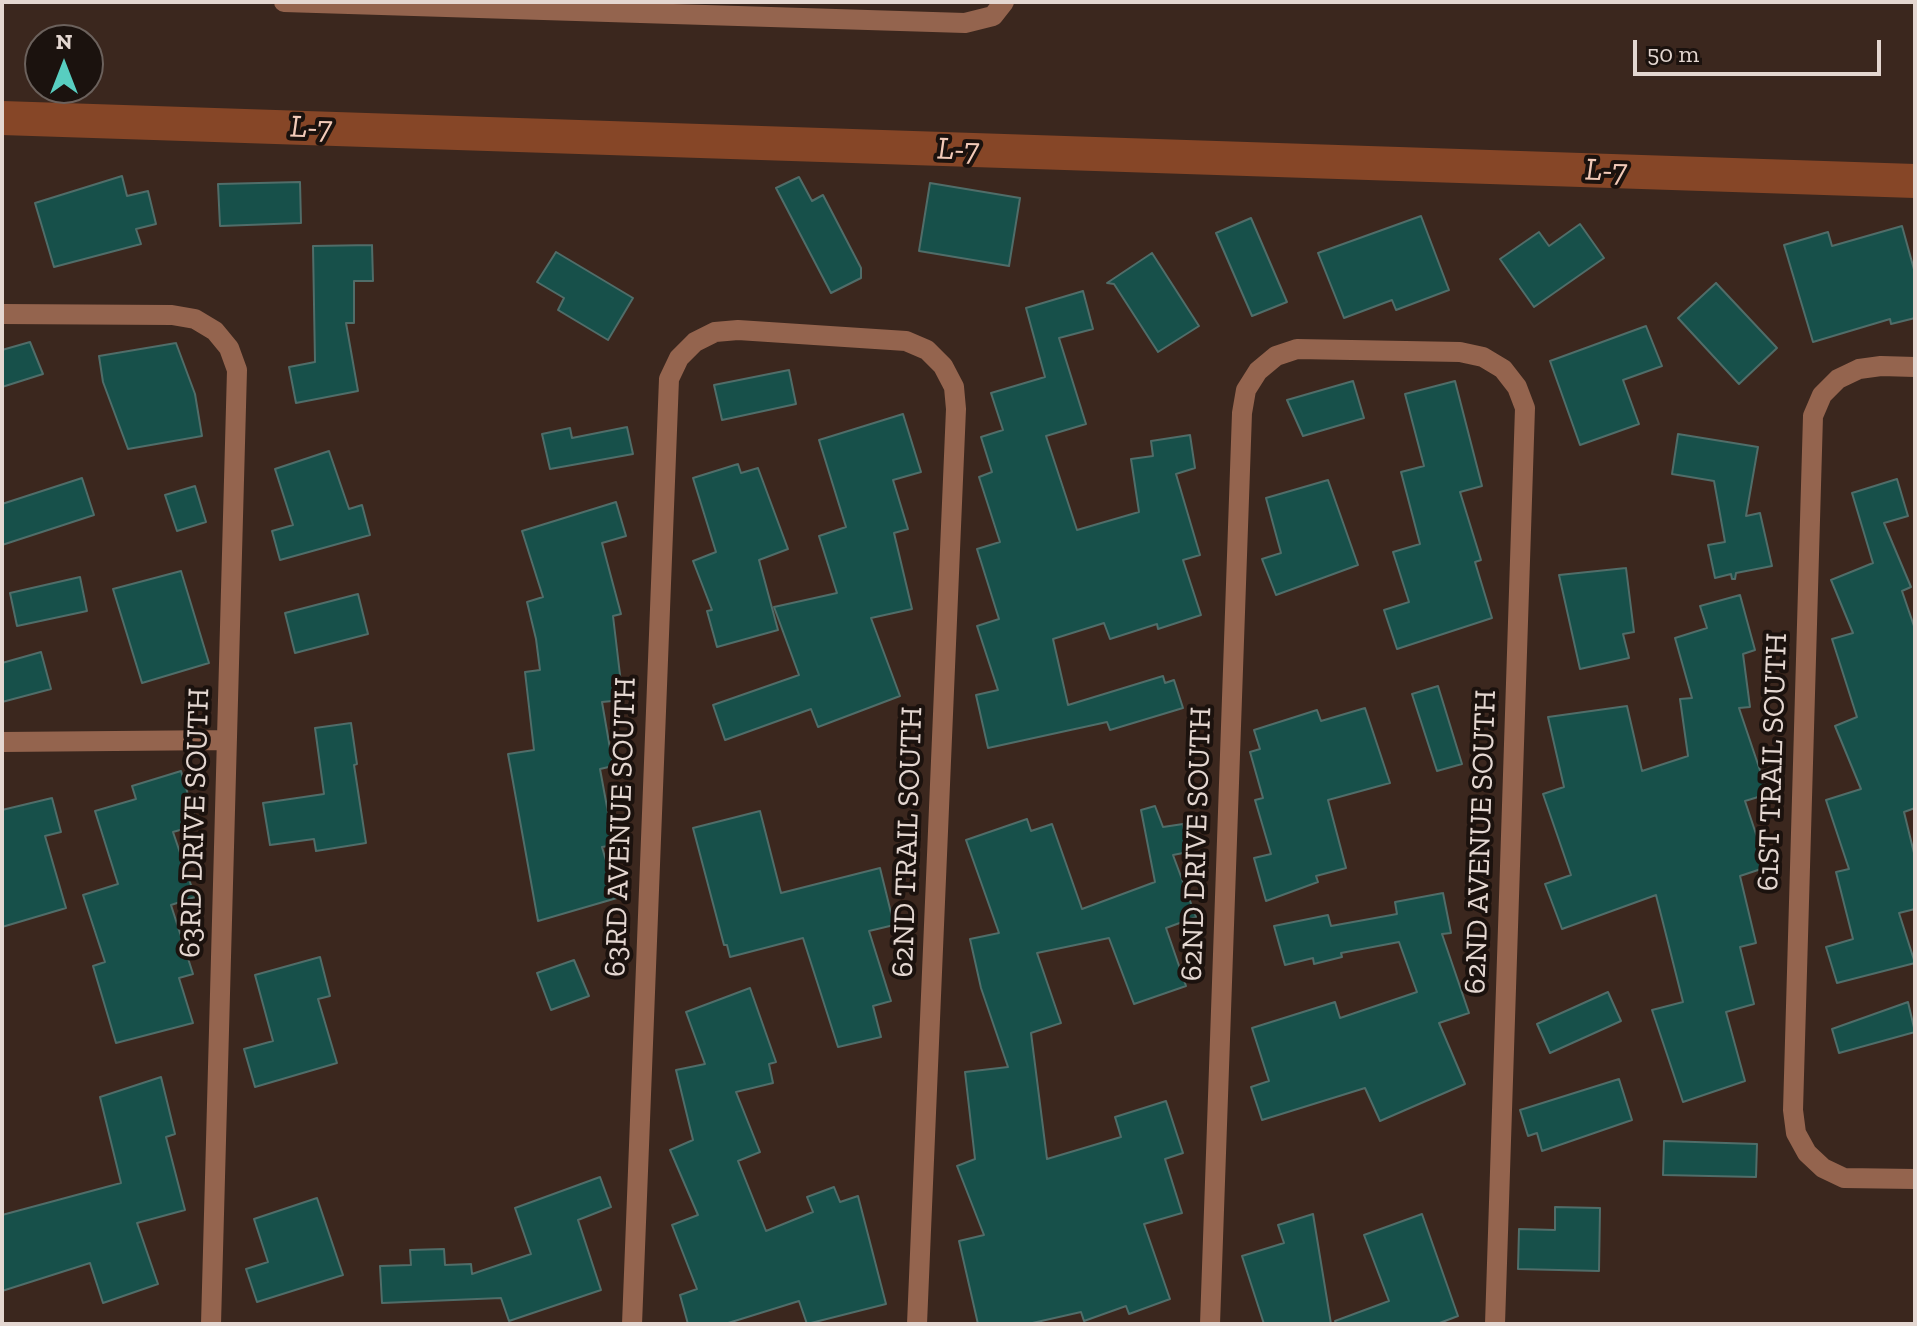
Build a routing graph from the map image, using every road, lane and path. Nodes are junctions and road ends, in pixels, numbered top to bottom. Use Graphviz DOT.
graph roads {
  1 [pos="284,2"];
  2 [pos="694,2"];
  3 [pos="1004,2"];
  4 [pos="663,13"];
  5 [pos="2,314"];
  6 [pos="943,366"];
  7 [pos="1915,367"];
  8 [pos="1503,369"];
  9 [pos="227,740"];
  10 [pos="2,742"];
  11 [pos="1915,1179"];
  12 [pos="211,1324"];
  13 [pos="632,1324"];
  14 [pos="917,1324"];
  15 [pos="1210,1324"];
  16 [pos="1495,1324"];
  1 -- 4 [label="street"];
  2 -- 4 [label="street"];
  3 -- 4 [label="street"];
  5 -- 9 [label="street, 63RD DRIVE SOUTH"];
  6 -- 13 [label="street, 63RD AVENUE SOUTH"];
  6 -- 14 [label="street, 62ND TRAIL SOUTH"];
  7 -- 11 [label="street, 61ST TRAIL SOUTH"];
  8 -- 15 [label="street, 62ND DRIVE SOUTH"];
  8 -- 16 [label="street, 62ND AVENUE SOUTH"];
  9 -- 10 [label="street"];
  9 -- 12 [label="street, 63RD DRIVE SOUTH"];
}
